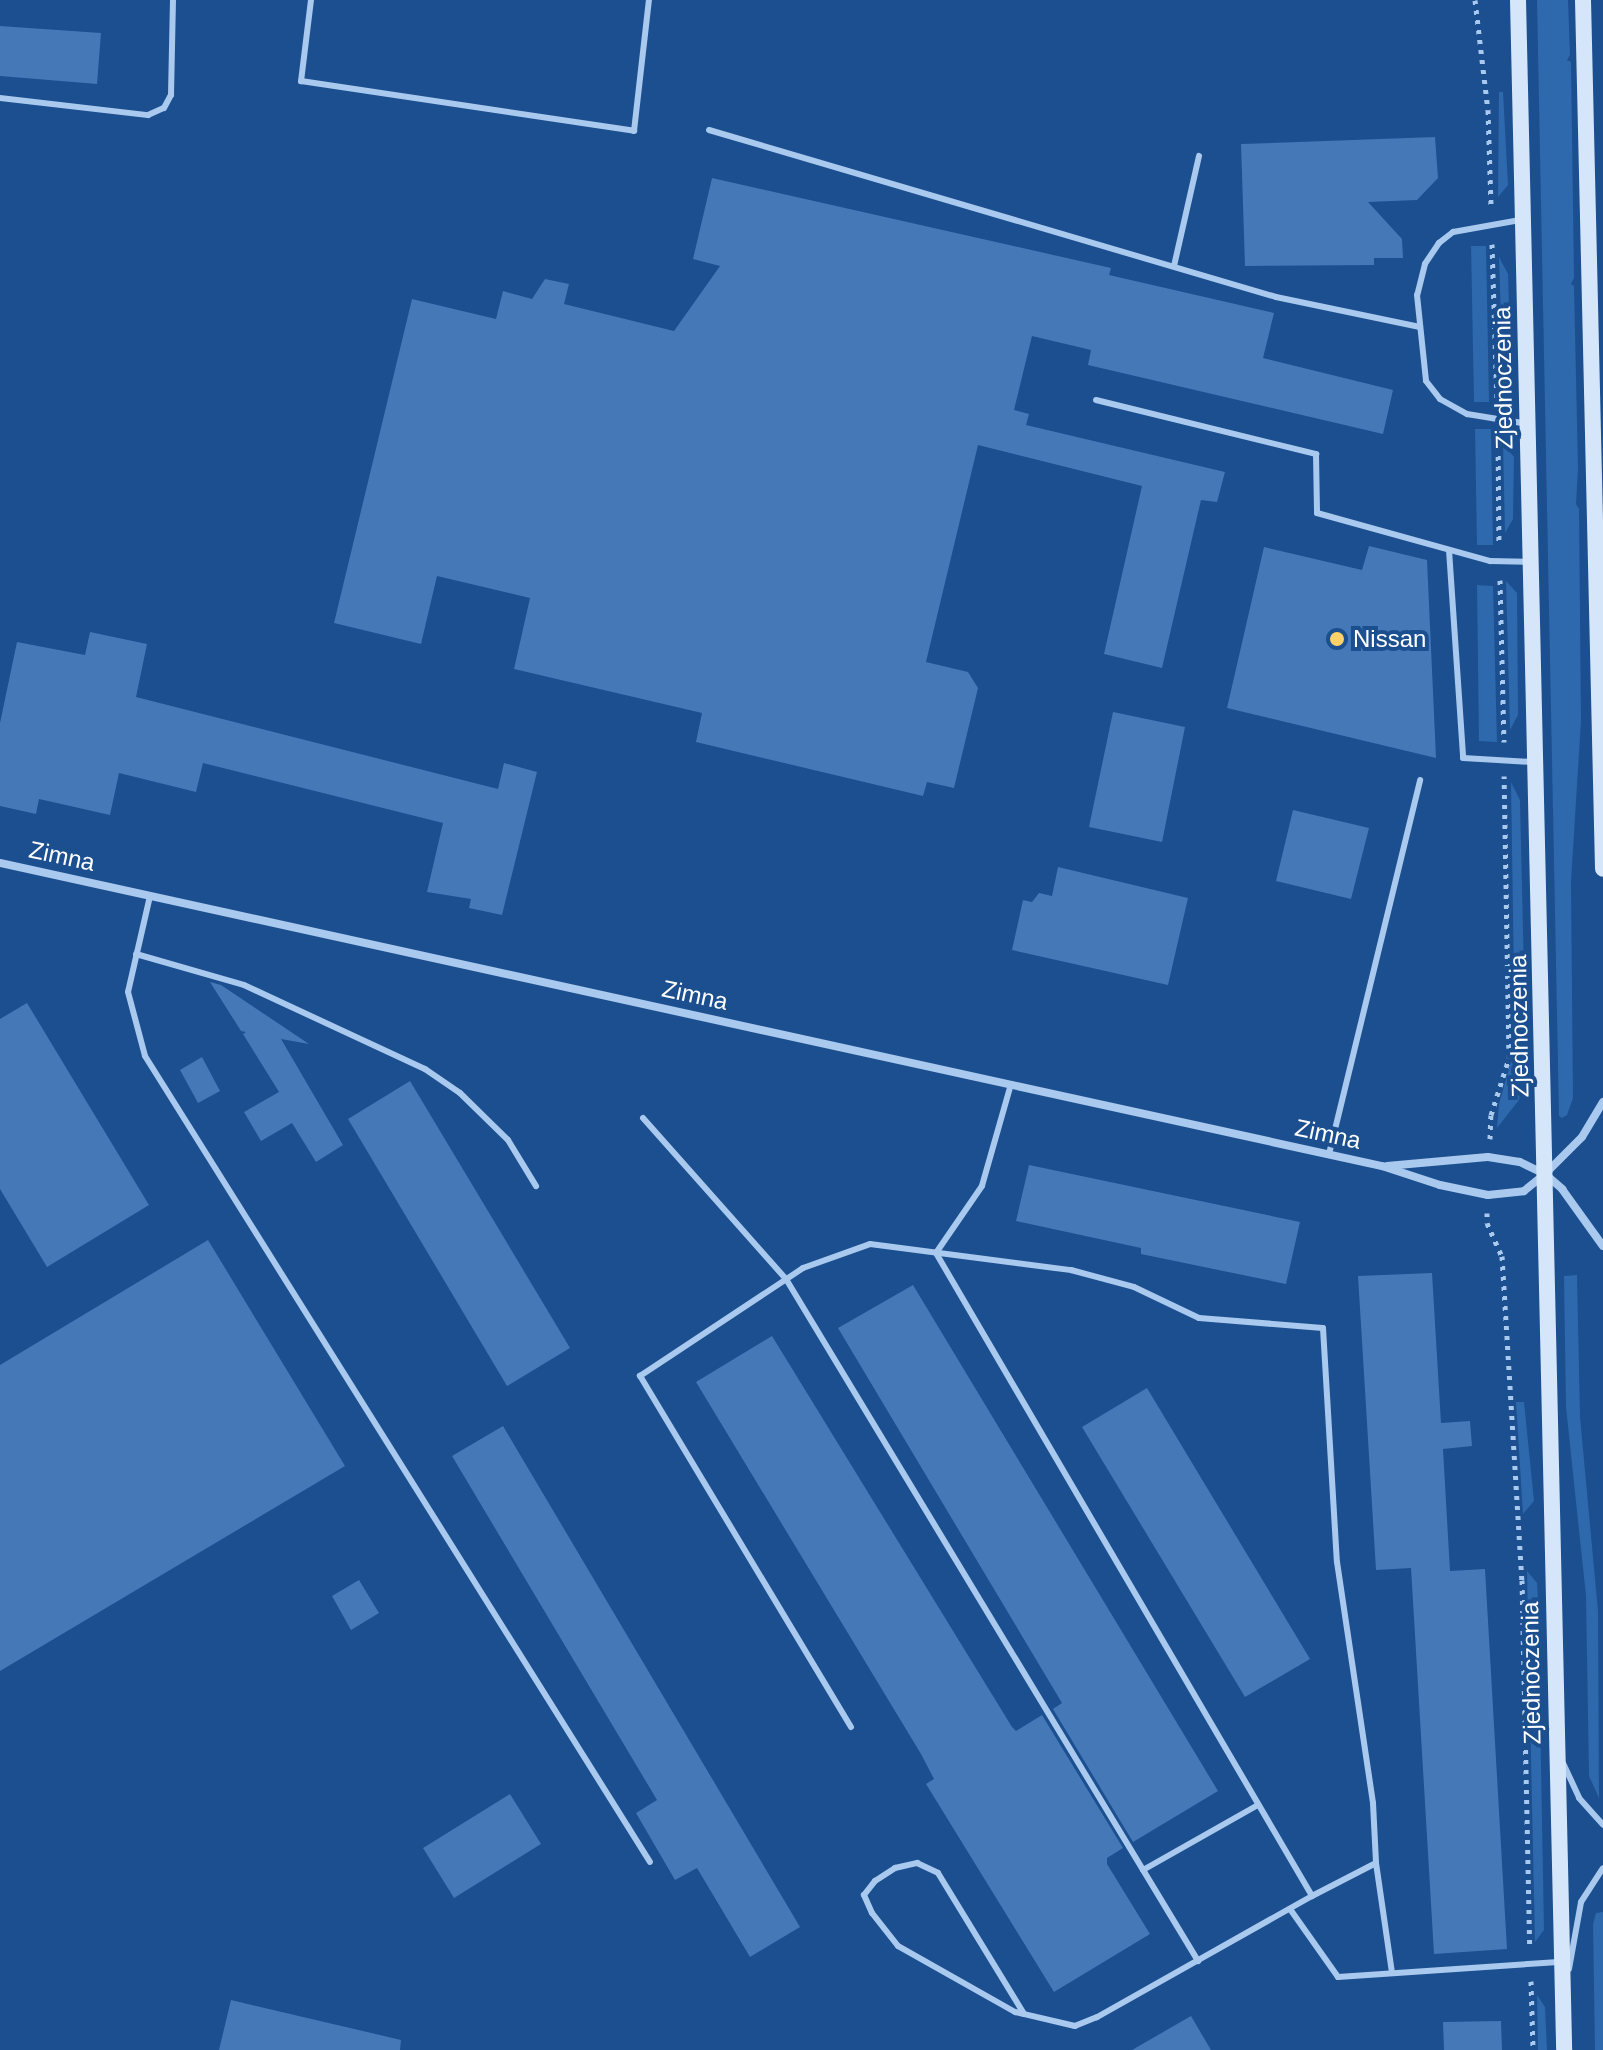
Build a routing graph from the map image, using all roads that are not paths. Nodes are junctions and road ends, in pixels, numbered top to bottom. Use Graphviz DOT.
graph roads {
  1 [pos="173,0"];
  2 [pos="311,0"];
  3 [pos="649,0"];
  4 [pos="1518,0"];
  5 [pos="1583,0"];
  6 [pos="0,98"];
  7 [pos="709,130"];
  8 [pos="1199,156"];
  9 [pos="1524,220"];
  10 [pos="1174,266"];
  11 [pos="1420,327"];
  12 [pos="1096,400"];
  13 [pos="1529,424"];
  14 [pos="1449,550"];
  15 [pos="1532,562"];
  16 [pos="1601,675"];
  17 [pos="1537,762"];
  18 [pos="1420,780"];
  19 [pos="0,863"];
  20 [pos="1603,869"];
  21 [pos="150,896"];
  22 [pos="136,954"];
  23 [pos="1011,1084"];
  24 [pos="1603,1102"];
  25 [pos="643,1118"];
  26 [pos="1329,1154"];
  27 [pos="1382,1166"];
  28 [pos="1545,1174"];
  29 [pos="536,1186"];
  30 [pos="1603,1246"];
  31 [pos="936,1253"];
  32 [pos="786,1279"];
  33 [pos="851,1727"];
  34 [pos="1556,1748"];
  35 [pos="1258,1805"];
  36 [pos="1603,1825"];
  37 [pos="650,1862"];
  38 [pos="1376,1863"];
  39 [pos="1603,1868"];
  40 [pos="1143,1870"];
  41 [pos="1312,1896"];
  42 [pos="1290,1909"];
  43 [pos="1198,1961"];
  44 [pos="1562,1962"];
  45 [pos="1392,1973"];
  46 [pos="1563,2005"];
  47 [pos="1024,2014"];
  48 [pos="1564,2050"];
  1 -- 6 [label="lane"];
  2 -- 3 [label="lane"];
  4 -- 9 [label="main road, Zjednoczenia"];
  5 -- 16 [label="main road"];
  7 -- 10 [label="lane"];
  8 -- 10 [label="lane"];
  9 -- 11 [label="lane"];
  9 -- 13 [label="main road, Zjednoczenia"];
  10 -- 11 [label="lane"];
  11 -- 13 [label="lane"];
  12 -- 14 [label="lane"];
  13 -- 15 [label="main road, Zjednoczenia"];
  14 -- 15 [label="lane"];
  14 -- 17 [label="lane"];
  15 -- 17 [label="main road, Zjednoczenia"];
  16 -- 20 [label="main road"];
  17 -- 28 [label="main road, Zjednoczenia"];
  18 -- 26 [label="lane"];
  19 -- 21 [label="street, Zimna"];
  21 -- 22 [label="lane"];
  21 -- 23 [label="street, Zimna"];
  22 -- 29 [label="lane"];
  22 -- 37 [label="lane"];
  23 -- 26 [label="street, Zimna"];
  23 -- 31 [label="lane"];
  24 -- 28 [label="street, Zimna"];
  25 -- 32 [label="lane"];
  26 -- 27 [label="street, Zimna"];
  27 -- 28 [label="street, Zimna"];
  27 -- 28 [label="street, Zimna"];
  28 -- 30 [label="street, Zimna"];
  28 -- 34 [label="main road, Zjednoczenia"];
  31 -- 32 [label="lane"];
  31 -- 35 [label="lane"];
  31 -- 38 [label="lane"];
  32 -- 33 [label="lane"];
  32 -- 40 [label="lane"];
  34 -- 36 [label="lane"];
  34 -- 44 [label="main road, Zjednoczenia"];
  35 -- 40 [label="lane"];
  35 -- 41 [label="lane"];
  38 -- 41 [label="lane"];
  38 -- 45 [label="lane"];
  39 -- 46 [label="lane"];
  40 -- 43 [label="lane"];
  41 -- 42 [label="lane"];
  42 -- 43 [label="lane"];
  42 -- 45 [label="lane"];
  43 -- 47 [label="lane"];
  44 -- 45 [label="lane"];
  44 -- 46 [label="main road, Zjednoczenia"];
  46 -- 48 [label="main road, Zjednoczenia"];
  47 -- 47 [label="lane"];
}
